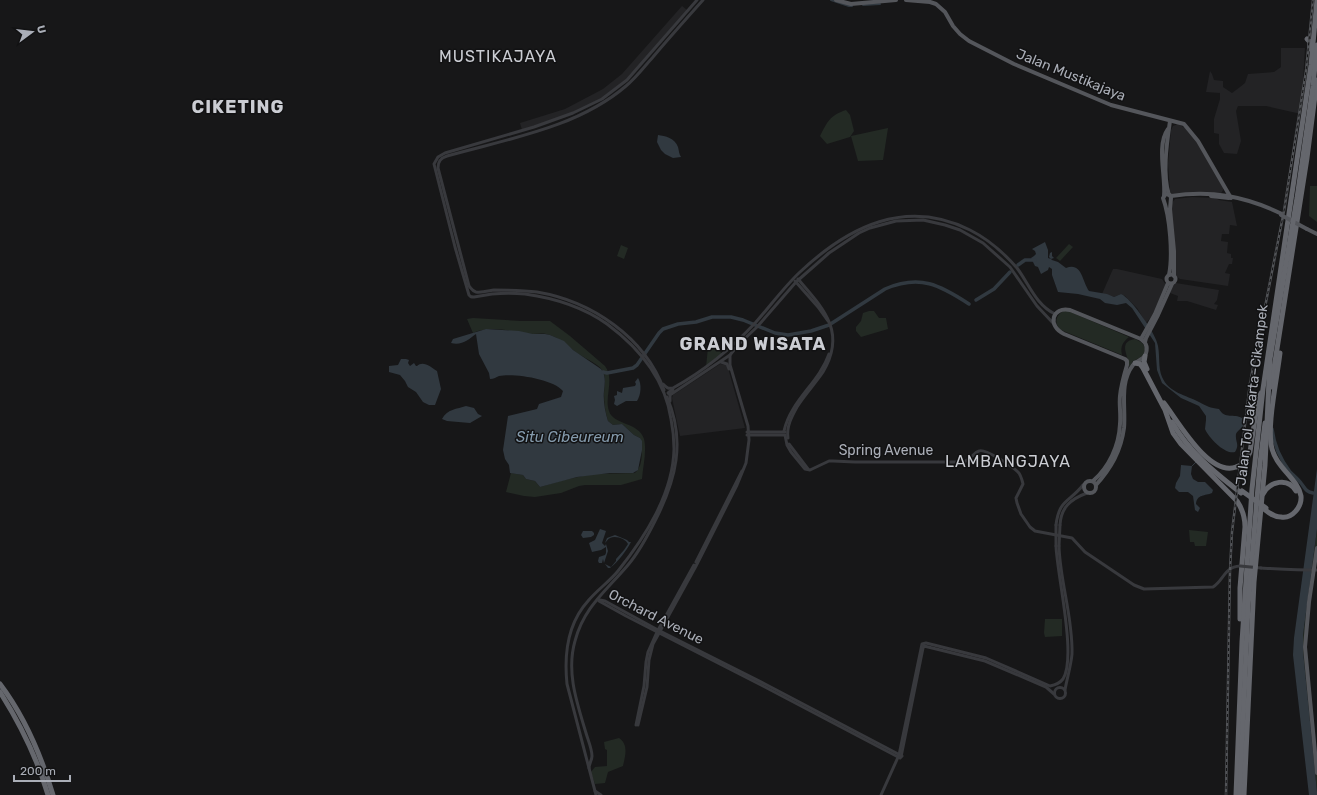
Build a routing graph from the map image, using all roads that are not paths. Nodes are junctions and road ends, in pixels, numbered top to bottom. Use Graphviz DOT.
graph roads {
  1 [pos="697,0"];
  2 [pos="703,0"];
  3 [pos="836,0"];
  4 [pos="896,0"];
  5 [pos="906,0"];
  6 [pos="1317,0"];
  7 [pos="1307,39"];
  8 [pos="1317,45"];
  9 [pos="1317,71"];
  10 [pos="1317,80"];
  11 [pos="593,106"];
  12 [pos="1170,121"];
  13 [pos="1303,122"];
  14 [pos="546,123"];
  15 [pos="547,128"];
  16 [pos="463,150"];
  17 [pos="1225,187"];
  18 [pos="1221,194"];
  19 [pos="1169,195"];
  20 [pos="1231,197"];
  21 [pos="1165,202"];
  22 [pos="1170,232"];
  23 [pos="1317,233"];
  24 [pos="464,274"];
  25 [pos="1171,276"];
  26 [pos="796,280"];
  27 [pos="1170,283"];
  28 [pos="1287,284"];
  29 [pos="1054,313"];
  30 [pos="1157,314"];
  31 [pos="1049,318"];
  32 [pos="1053,323"];
  33 [pos="756,324"];
  34 [pos="830,328"];
  35 [pos="1141,339"];
  36 [pos="1145,342"];
  37 [pos="640,352"];
  38 [pos="730,355"];
  39 [pos="1145,356"];
  40 [pos="645,357"];
  41 [pos="721,362"];
  42 [pos="1135,363"];
  43 [pos="661,381"];
  44 [pos="690,382"];
  45 [pos="680,384"];
  46 [pos="1263,389"];
  47 [pos="1164,403"];
  48 [pos="670,404"];
  49 [pos="1165,410"];
  50 [pos="747,431"];
  51 [pos="784,431"];
  52 [pos="788,434"];
  53 [pos="808,469"];
  54 [pos="1094,483"];
  55 [pos="1083,485"];
  56 [pos="1241,492"];
  57 [pos="1087,493"];
  58 [pos="1265,508"];
  59 [pos="1058,525"];
  60 [pos="648,531"];
  61 [pos="638,543"];
  62 [pos="642,546"];
  63 [pos="1057,546"];
  64 [pos="1317,548"];
  65 [pos="1314,570"];
  66 [pos="598,599"];
  67 [pos="1248,606"];
  68 [pos="659,632"];
  69 [pos="1242,642"];
  70 [pos="1023,676"];
  71 [pos="1064,678"];
  72 [pos="0,684"];
  73 [pos="1060,687"];
  74 [pos="1065,690"];
  75 [pos="0,692"];
  76 [pos="1054,694"];
  77 [pos="637,725"];
  78 [pos="585,755"];
  79 [pos="592,755"];
  80 [pos="899,758"];
  81 [pos="589,771"];
  82 [pos="1317,773"];
  83 [pos="595,793"];
  84 [pos="48,795"];
  85 [pos="53,795"];
  86 [pos="601,795"];
  87 [pos="881,795"];
  88 [pos="1236,795"];
  89 [pos="1240,795"];
  90 [pos="1245,795"];
  1 -- 11 [label="street"];
  2 -- 11 [label="street"];
  3 -- 4 [label="main road"];
  5 -- 12 [label="main road, Jalan Mustikajaya"];
  6 -- 13 [label="highway, Jalan Tol Jakarta–Cikampek"];
  7 -- 13 [label="highway"];
  8 -- 90 [label="highway, bridge"];
  9 -- 90 [label="highway, bridge"];
  10 -- 28 [label="highway, Jalan Tol Jakarta–Cikampek"];
  11 -- 14 [label="street"];
  11 -- 15 [label="street"];
  12 -- 17 [label="main road, Jalan Mustikajaya"];
  12 -- 19 [label="main road"];
  13 -- 46 [label="highway, Jalan Tol Jakarta–Cikampek"];
  14 -- 15 [label="street"];
  14 -- 16 [label="street"];
  15 -- 16 [label="street"];
  16 -- 24 [label="street"];
  17 -- 18 [label="main road"];
  17 -- 20 [label="main road, Jalan Mustikajaya"];
  18 -- 19 [label="main road"];
  18 -- 20 [label="main road"];
  19 -- 20 [label="main road"];
  19 -- 21 [label="main road"];
  19 -- 21 [label="main road"];
  19 -- 22 [label="main road"];
  20 -- 23 [label="main road, bridge"];
  21 -- 22 [label="main road"];
  22 -- 25 [label="main road"];
  24 -- 37 [label="street"];
  24 -- 37 [label="street"];
  25 -- 27 [label="main road"];
  25 -- 27 [label="main road"];
  26 -- 29 [label="street"];
  26 -- 31 [label="street"];
  26 -- 33 [label="street"];
  26 -- 34 [label="street"];
  27 -- 30 [label="main road"];
  28 -- 58 [label="highway"];
  28 -- 67 [label="highway, Jalan Tol Jakarta–Cikampek"];
  29 -- 31 [label="street"];
  29 -- 32 [label="main road"];
  29 -- 35 [label="main road"];
  30 -- 35 [label="main road"];
  30 -- 36 [label="main road"];
  31 -- 32 [label="street"];
  32 -- 54 [label="main road"];
  33 -- 38 [label="street"];
  33 -- 45 [label="street"];
  34 -- 51 [label="street"];
  34 -- 52 [label="street"];
  35 -- 36 [label="main road"];
  36 -- 39 [label="main road"];
  37 -- 40 [label="street"];
  38 -- 41 [label="street"];
  38 -- 50 [label="street"];
  39 -- 42 [label="main road"];
  39 -- 47 [label="highway"];
  40 -- 43 [label="street"];
  40 -- 60 [label="street"];
  41 -- 44 [label="street"];
  41 -- 50 [label="street"];
  42 -- 49 [label="highway"];
  42 -- 54 [label="main road"];
  43 -- 45 [label="street"];
  43 -- 48 [label="street"];
  44 -- 45 [label="street"];
  44 -- 48 [label="street"];
  46 -- 47 [label="highway"];
  46 -- 69 [label="highway, Jalan Tol Jakarta–Cikampek"];
  47 -- 56 [label="highway"];
  48 -- 60 [label="street"];
  49 -- 56 [label="highway"];
  49 -- 69 [label="highway"];
  50 -- 51 [label="street"];
  50 -- 53 [label="street"];
  50 -- 68 [label="street"];
  50 -- 68 [label="street"];
  51 -- 52 [label="street"];
  52 -- 53 [label="street"];
  53 -- 65 [label="street, Spring Avenue, bridge"];
  54 -- 55 [label="main road"];
  54 -- 57 [label="main road"];
  55 -- 57 [label="main road"];
  55 -- 59 [label="street"];
  56 -- 58 [label="highway, bridge"];
  57 -- 59 [label="street"];
  58 -- 67 [label="highway"];
  59 -- 63 [label="street, bridge"];
  60 -- 61 [label="street"];
  60 -- 62 [label="street"];
  61 -- 62 [label="street"];
  61 -- 78 [label="street"];
  62 -- 66 [label="street"];
  63 -- 71 [label="street"];
  63 -- 74 [label="street"];
  64 -- 65 [label="main road"];
  65 -- 82 [label="main road"];
  66 -- 68 [label="street, Orchard Avenue"];
  66 -- 79 [label="street"];
  67 -- 89 [label="highway, Jalan Tol Jakarta–Cikampek"];
  68 -- 77 [label="street"];
  68 -- 80 [label="street, Orchard Avenue"];
  69 -- 88 [label="highway, Jalan Tol Jakarta–Cikampek"];
  70 -- 71 [label="street"];
  70 -- 76 [label="street"];
  70 -- 80 [label="street"];
  71 -- 73 [label="street"];
  72 -- 85 [label="highway"];
  73 -- 74 [label="street"];
  73 -- 76 [label="street"];
  74 -- 76 [label="street"];
  75 -- 84 [label="highway"];
  78 -- 79 [label="street"];
  78 -- 81 [label="street"];
  79 -- 81 [label="street"];
  80 -- 87 [label="street"];
  81 -- 83 [label="street"];
  83 -- 86 [label="street"];
}
